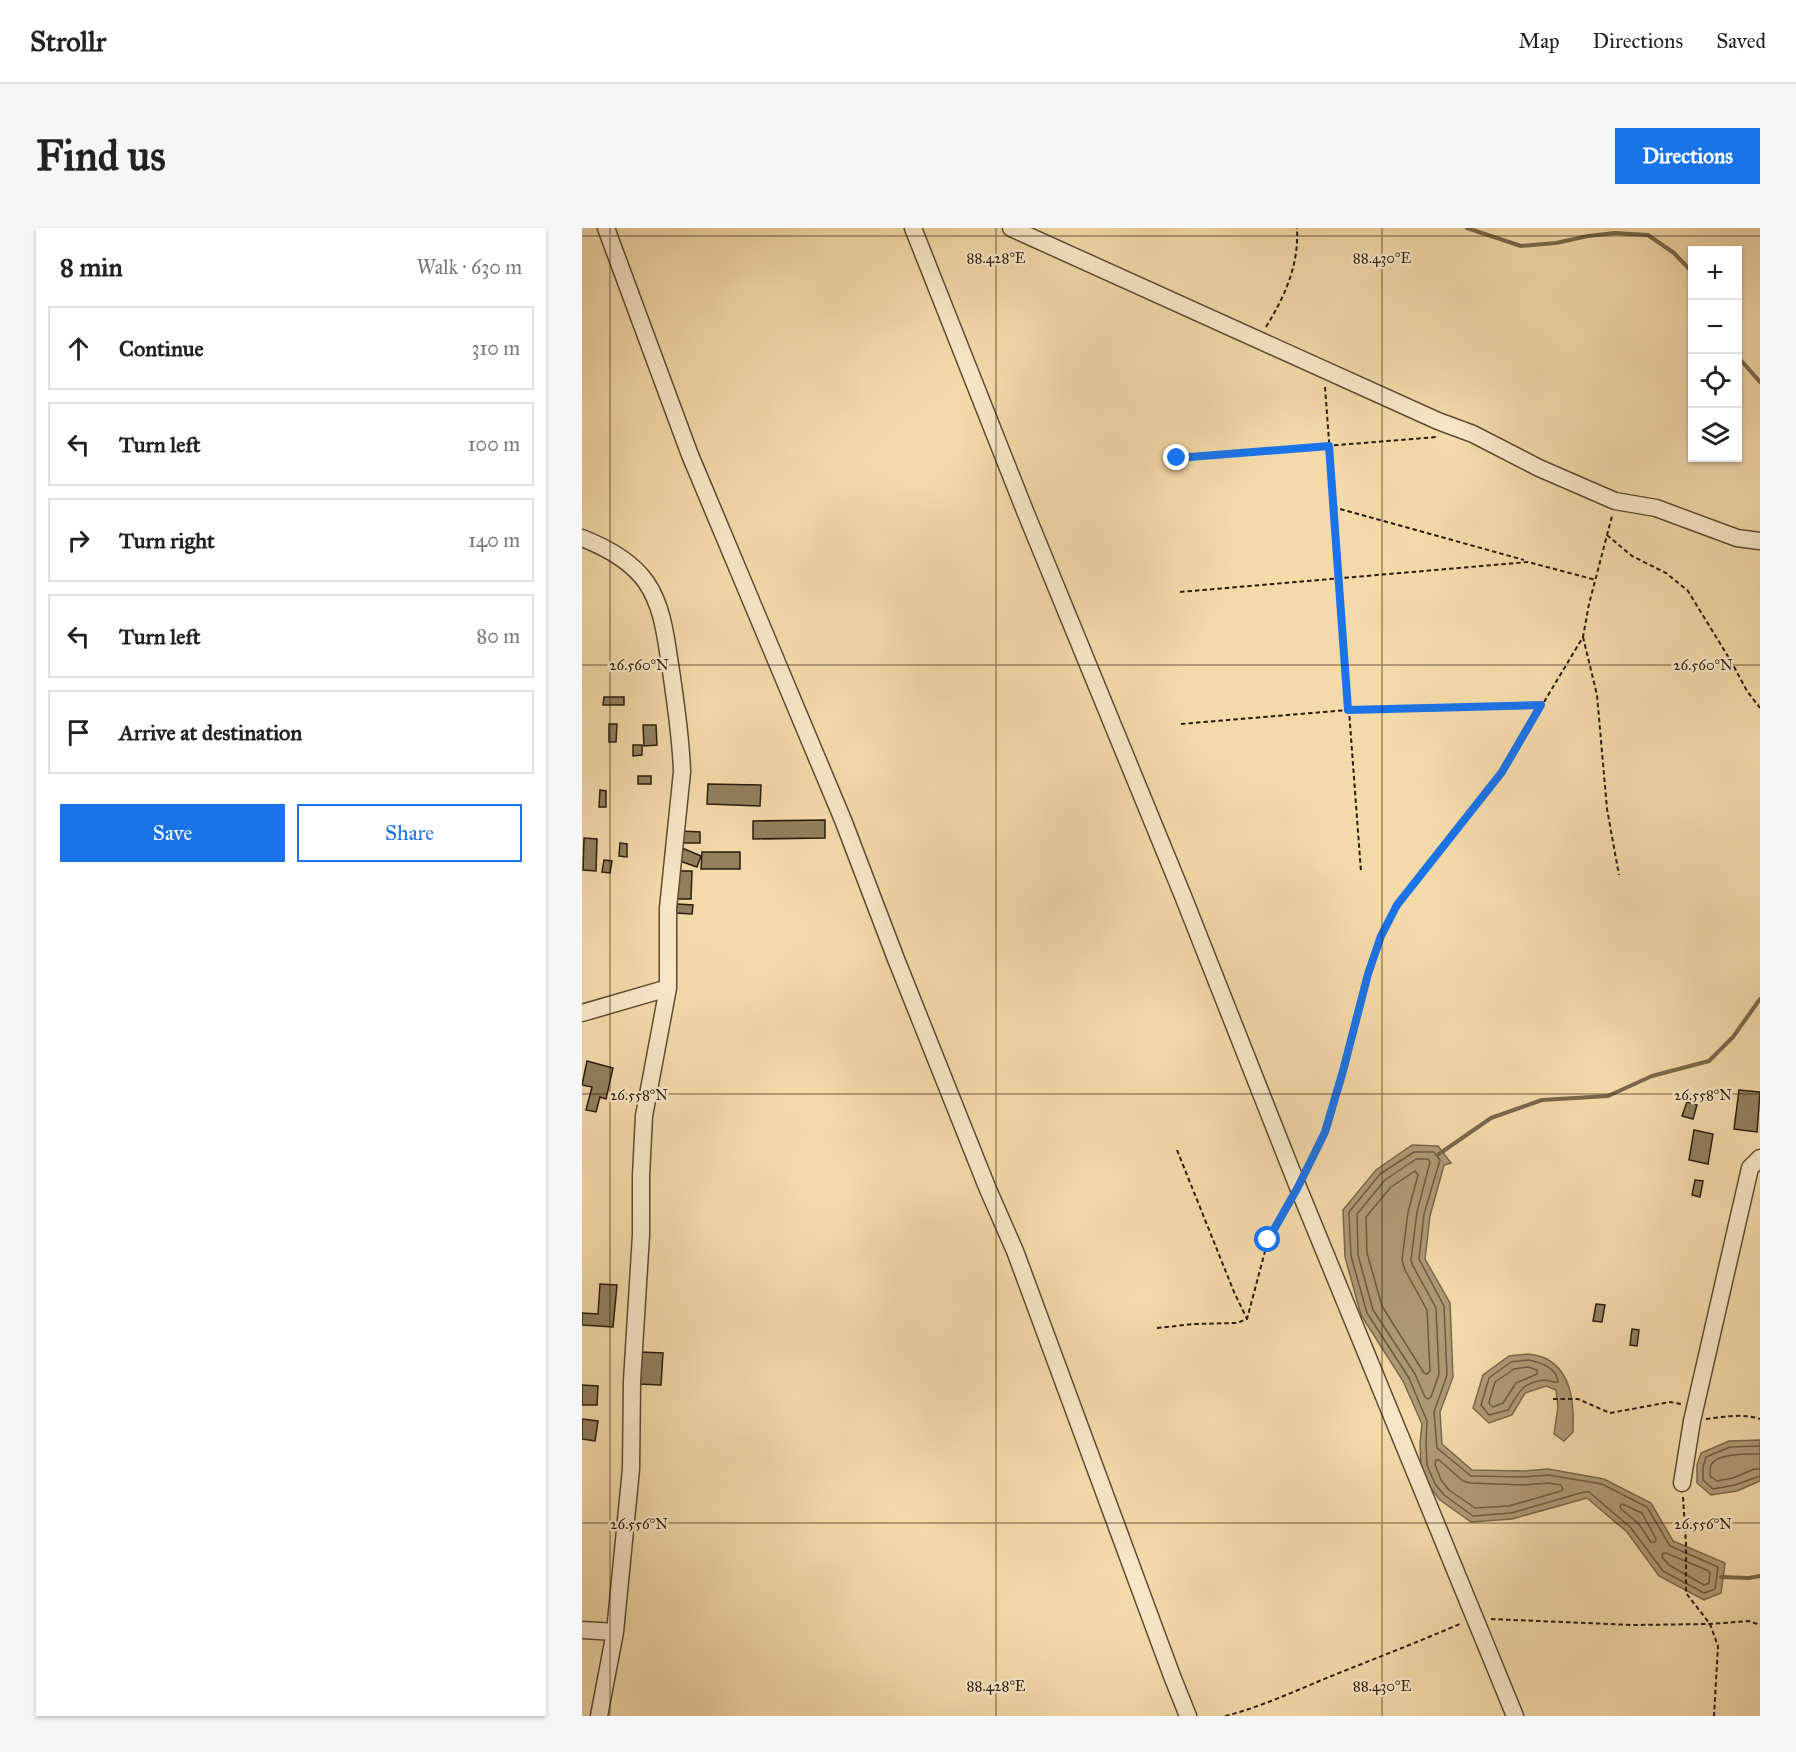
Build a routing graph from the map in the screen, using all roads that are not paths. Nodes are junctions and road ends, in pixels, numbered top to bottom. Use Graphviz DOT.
graph roads {
  1 [pos="606,228"];
  2 [pos="913,228"];
  3 [pos="1011,228"];
  4 [pos="582,538"];
  5 [pos="1760,541"];
  6 [pos="668,988"];
  7 [pos="582,1013"];
  8 [pos="1760,1158"];
  9 [pos="1682,1483"];
  10 [pos="582,1630"];
  11 [pos="615,1632"];
  12 [pos="599,1716"];
  13 [pos="1188,1716"];
  14 [pos="1515,1716"];
  1 -- 13 [label="street"];
  2 -- 14 [label="street"];
  3 -- 5 [label="street"];
  4 -- 6 [label="street"];
  6 -- 7 [label="street"];
  6 -- 11 [label="street"];
  8 -- 9 [label="street"];
  10 -- 11 [label="street"];
  11 -- 12 [label="street"];
}
